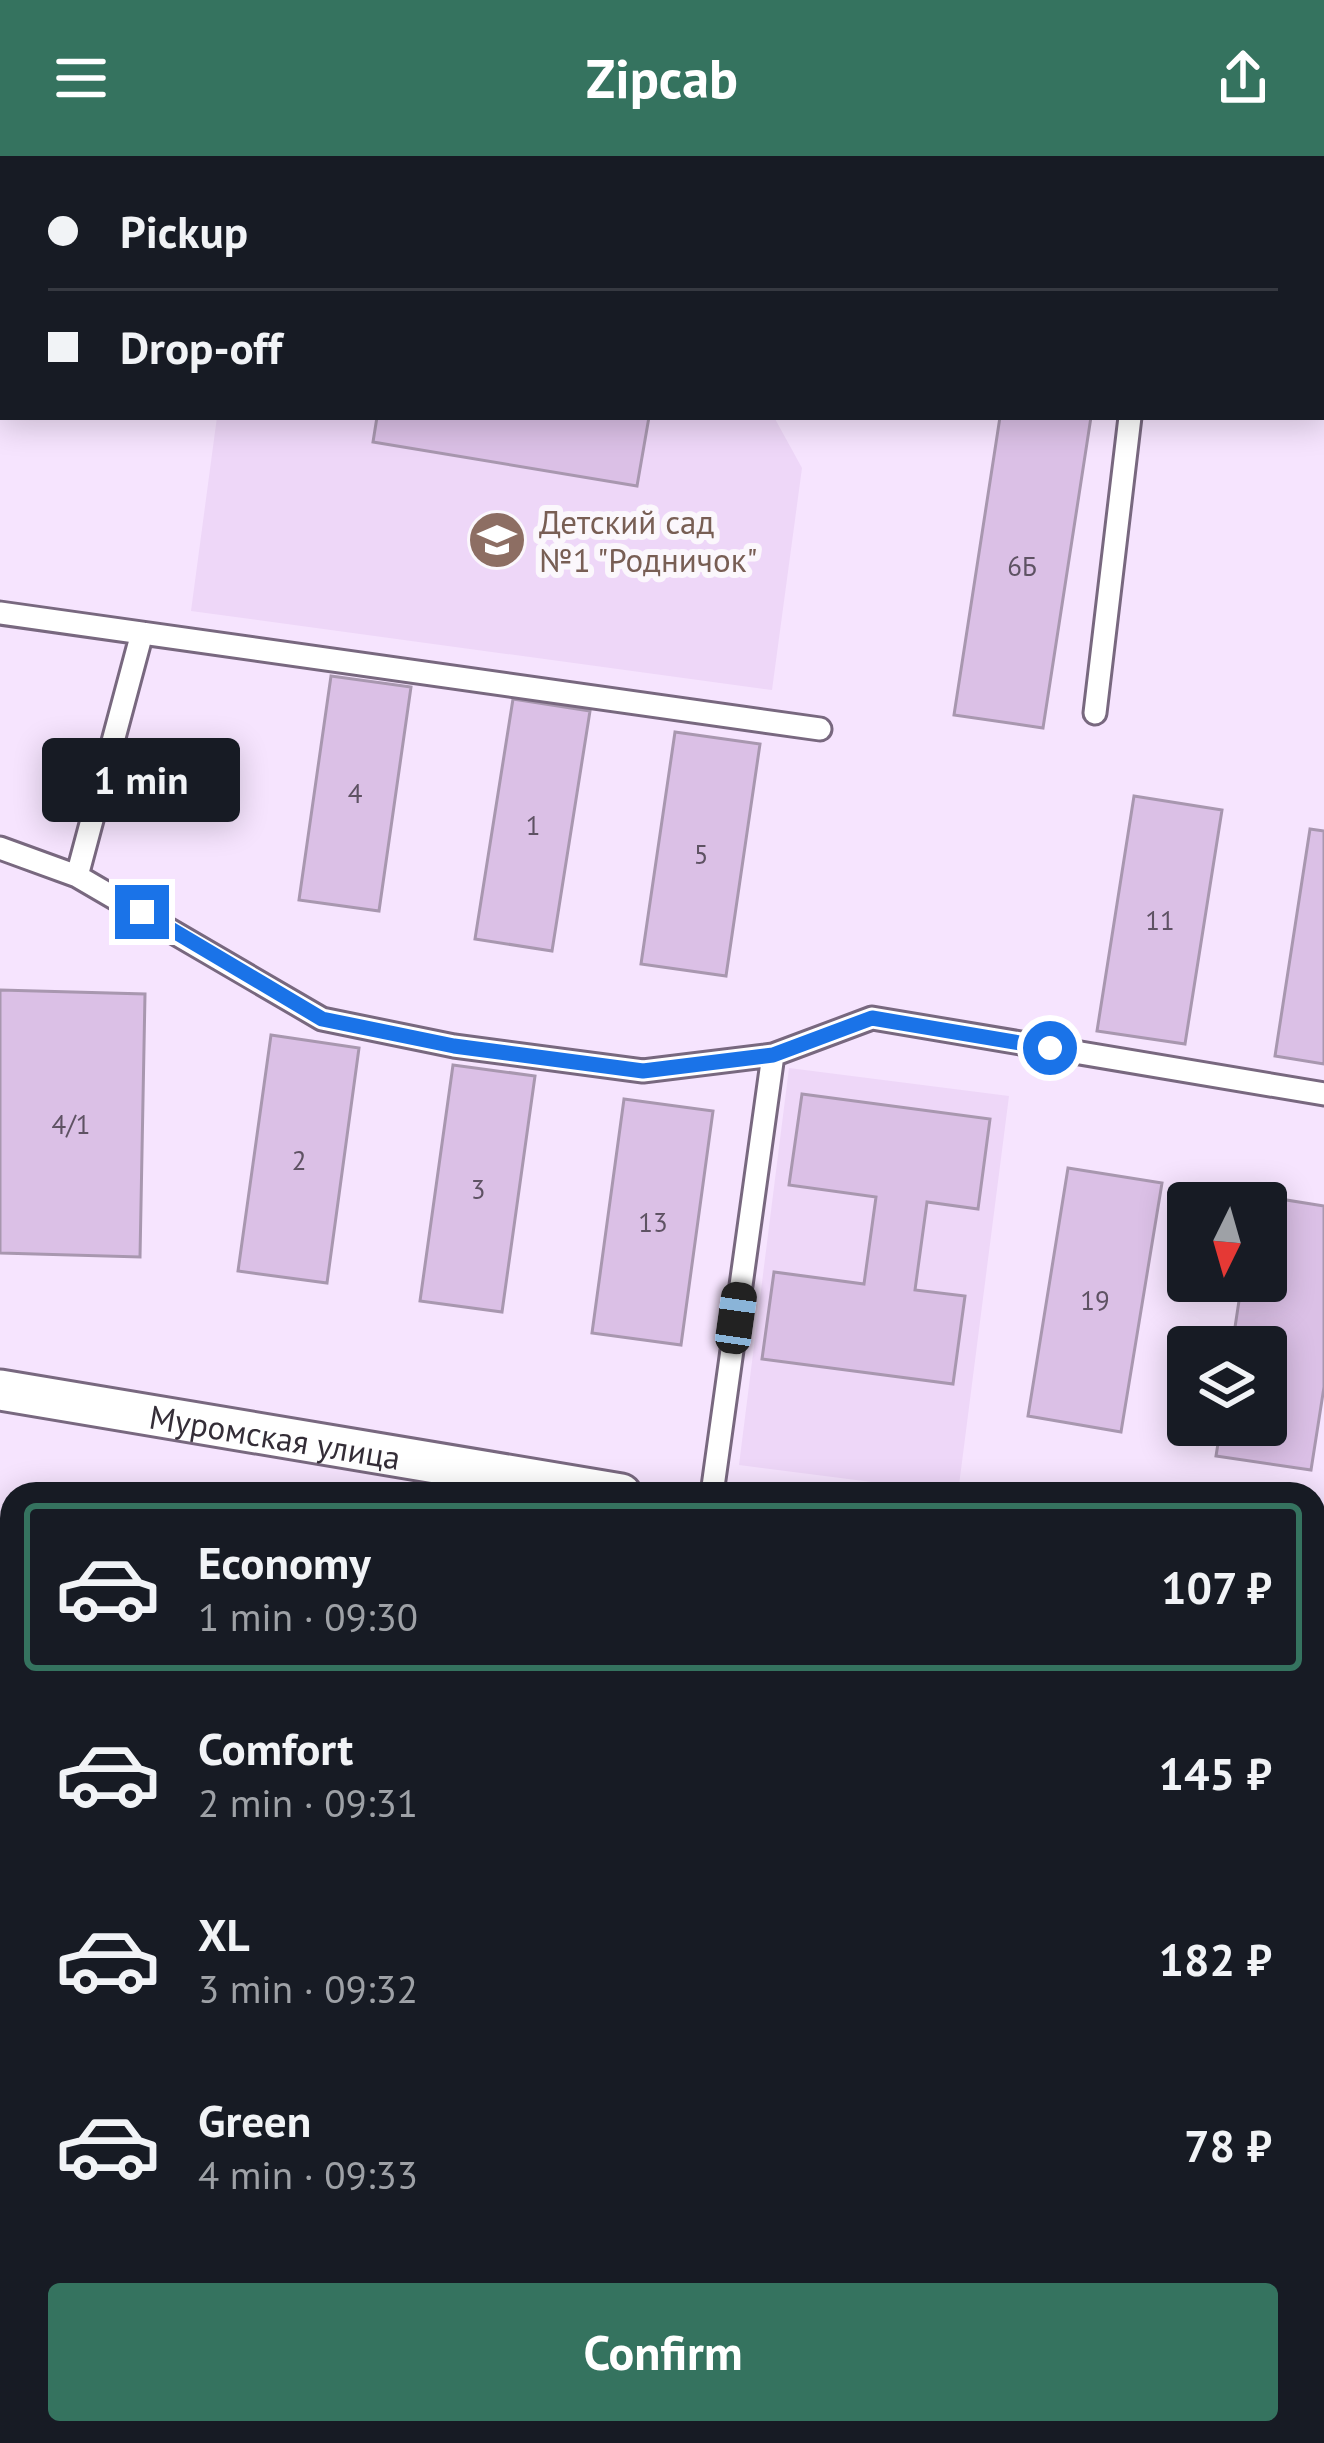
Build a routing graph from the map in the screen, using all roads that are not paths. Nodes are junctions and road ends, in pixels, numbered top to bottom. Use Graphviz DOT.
graph roads {
  1 [pos="1130,420"];
  2 [pos="0,613"];
  3 [pos="142,633"];
  4 [pos="1095,713"];
  5 [pos="820,730"];
  6 [pos="0,848"];
  7 [pos="77,876"];
  8 [pos="773,1055"];
  9 [pos="1324,1094"];
  10 [pos="0,1390"];
  11 [pos="549,1482"];
  12 [pos="714,1482"];
  1 -- 4 [label="lane"];
  2 -- 3 [label="lane"];
  3 -- 5 [label="lane"];
  3 -- 7 [label="lane"];
  6 -- 7 [label="lane"];
  7 -- 8 [label="lane"];
  8 -- 9 [label="lane"];
  8 -- 12 [label="lane"];
  10 -- 11 [label="street, Муромская улица"];
}
